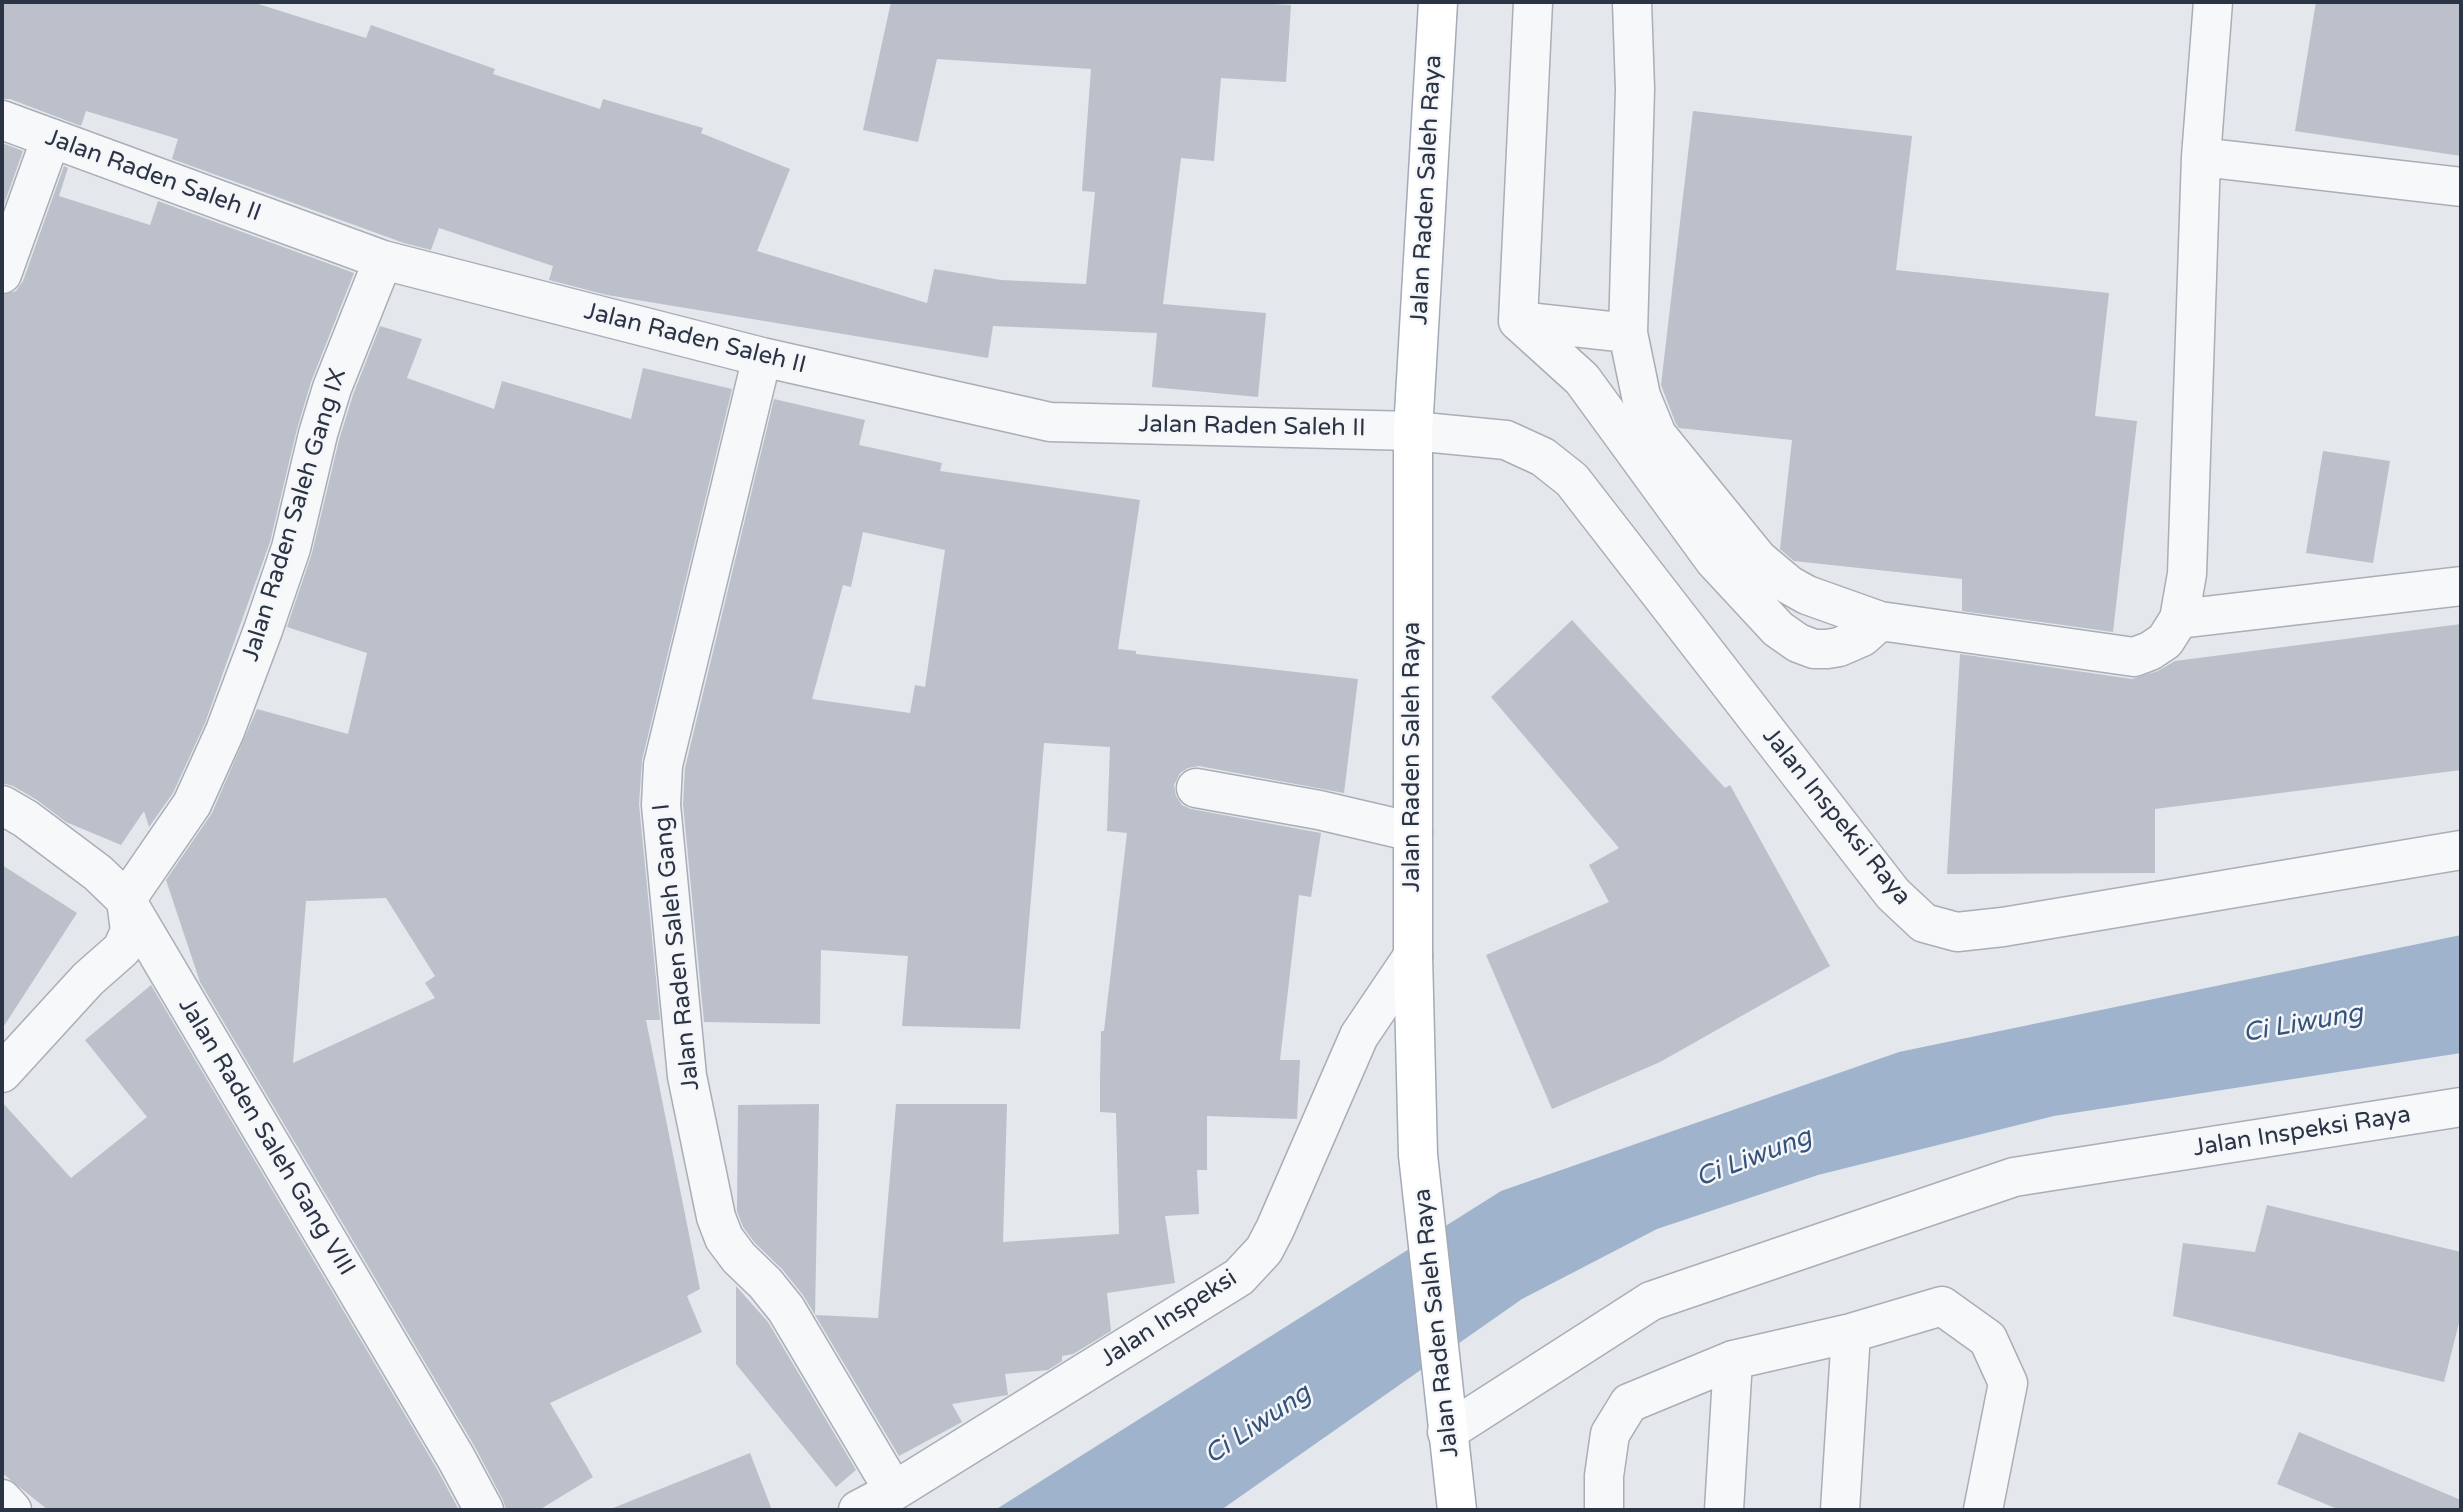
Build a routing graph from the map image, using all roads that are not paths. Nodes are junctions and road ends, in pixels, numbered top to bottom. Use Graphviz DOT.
graph roads {
  1 [pos="1438,2"];
  2 [pos="1534,2"];
  3 [pos="1632,2"];
  4 [pos="2213,2"];
  5 [pos="2,120"];
  6 [pos="51,138"];
  7 [pos="2202,157"];
  8 [pos="2461,187"];
  9 [pos="383,260"];
  10 [pos="2,274"];
  11 [pos="1518,321"];
  12 [pos="1628,333"];
  13 [pos="762,357"];
  14 [pos="1413,431"];
  15 [pos="2461,586"];
  16 [pos="2179,619"];
  17 [pos="1880,621"];
  18 [pos="1196,788"];
  19 [pos="2,805"];
  20 [pos="1413,832"];
  21 [pos="2461,850"];
  22 [pos="126,900"];
  23 [pos="1413,956"];
  24 [pos="2,1073"];
  25 [pos="2461,1107"];
  26 [pos="1851,1333"];
  27 [pos="1732,1360"];
  28 [pos="1447,1432"];
  29 [pos="894,1491"];
  30 [pos="2,1499"];
  31 [pos="12,1510"];
  32 [pos="484,1510"];
  33 [pos="858,1510"];
  34 [pos="1457,1510"];
  35 [pos="1604,1510"];
  36 [pos="1724,1510"];
  37 [pos="1840,1510"];
  38 [pos="1983,1510"];
  1 -- 14 [label="main road, Jalan Raden Saleh Raya"];
  2 -- 11 [label="street"];
  3 -- 12 [label="street"];
  4 -- 7 [label="street"];
  5 -- 6 [label="street, Jalan Raden Saleh II"];
  6 -- 9 [label="street, Jalan Raden Saleh II"];
  6 -- 10 [label="street"];
  7 -- 8 [label="street"];
  7 -- 16 [label="street"];
  9 -- 13 [label="street, Jalan Raden Saleh II"];
  9 -- 22 [label="street, Jalan Raden Saleh Gang IX"];
  11 -- 12 [label="street"];
  11 -- 17 [label="street"];
  12 -- 17 [label="street"];
  13 -- 14 [label="street, Jalan Raden Saleh II"];
  13 -- 29 [label="street, Jalan Raden Saleh Gang I"];
  14 -- 20 [label="main road, Jalan Raden Saleh Raya"];
  14 -- 21 [label="street, Jalan Inspeksi Raya"];
  15 -- 16 [label="street"];
  16 -- 17 [label="street"];
  18 -- 20 [label="street"];
  19 -- 22 [label="street, Jalan Raden Saleh Gang VIII"];
  20 -- 23 [label="main road, Jalan Raden Saleh Raya"];
  22 -- 24 [label="street"];
  22 -- 32 [label="street, Jalan Raden Saleh Gang VIII"];
  23 -- 28 [label="main road, Jalan Raden Saleh Raya"];
  23 -- 29 [label="street, Jalan Inspeksi"];
  25 -- 28 [label="street, Jalan Inspeksi Raya"];
  26 -- 27 [label="street"];
  26 -- 37 [label="street"];
  26 -- 38 [label="street"];
  27 -- 35 [label="street"];
  27 -- 36 [label="street"];
  28 -- 34 [label="main road, Jalan Raden Saleh Raya"];
  29 -- 33 [label="street, Jalan Inspeksi"];
  30 -- 31 [label="street"];
}
